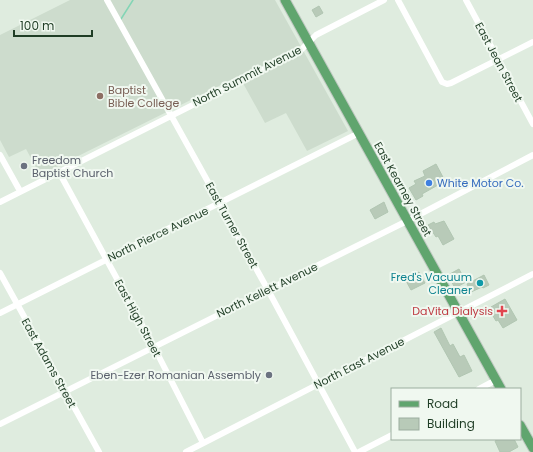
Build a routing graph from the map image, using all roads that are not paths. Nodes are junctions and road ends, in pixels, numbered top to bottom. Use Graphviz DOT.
graph roads {
  1 [pos="107,0"];
  2 [pos="285,0"];
  3 [pos="384,0"];
  4 [pos="398,0"];
  5 [pos="466,0"];
  6 [pos="533,42"];
  7 [pos="309,43"];
  8 [pos="498,60"];
  9 [pos="171,115"];
  10 [pos="533,124"];
  11 [pos="359,132"];
  12 [pos="0,155"];
  13 [pos="533,155"];
  14 [pos="58,172"];
  15 [pos="20,191"];
  16 [pos="0,202"];
  17 [pos="220,203"];
  18 [pos="407,222"];
  19 [pos="106,259"];
  20 [pos="0,273"];
  21 [pos="533,274"];
  22 [pos="268,290"];
  23 [pos="17,304"];
  24 [pos="458,312"];
  25 [pos="0,313"];
  26 [pos="154,347"];
  27 [pos="496,380"];
  28 [pos="318,384"];
  29 [pos="481,388"];
  30 [pos="500,388"];
  31 [pos="64,391"];
  32 [pos="0,424"];
  33 [pos="521,427"];
  34 [pos="391,436"];
  35 [pos="203,443"];
  36 [pos="533,448"];
  37 [pos="98,452"];
  38 [pos="186,452"];
  39 [pos="355,452"];
  40 [pos="359,452"];
  1 -- 9 [label="street, East Turner Street"];
  2 -- 7 [label="main road, East Kearney Street"];
  3 -- 7 [label="street, North Summit Avenue"];
  4 -- 8 [label="street"];
  5 -- 8 [label="street, East Jean Street"];
  6 -- 8 [label="street"];
  7 -- 9 [label="street, North Summit Avenue"];
  7 -- 11 [label="main road, East Kearney Street"];
  8 -- 10 [label="street, East Jean Street"];
  9 -- 14 [label="street, North Summit Avenue"];
  9 -- 17 [label="street, East Turner Street"];
  11 -- 17 [label="street, North Pierce Avenue"];
  11 -- 18 [label="main road, East Kearney Street"];
  12 -- 15 [label="street"];
  13 -- 18 [label="street, North Kellett Avenue"];
  14 -- 15 [label="street, North Summit Avenue"];
  14 -- 19 [label="street, East High Street"];
  15 -- 16 [label="street, North Summit Avenue"];
  17 -- 19 [label="street, North Pierce Avenue"];
  17 -- 22 [label="street, East Turner Street"];
  18 -- 22 [label="street, North Kellett Avenue"];
  18 -- 24 [label="main road, East Kearney Street"];
  19 -- 23 [label="street, North Pierce Avenue"];
  19 -- 26 [label="street, East High Street"];
  20 -- 23 [label="street, East Adams Street"];
  21 -- 24 [label="street, North East Avenue"];
  22 -- 26 [label="street, North Kellett Avenue"];
  22 -- 28 [label="street, East Turner Street"];
  23 -- 25 [label="street, North Pierce Avenue"];
  23 -- 31 [label="street, East Adams Street"];
  24 -- 27 [label="main road, East Kearney Street"];
  24 -- 28 [label="street, North East Avenue"];
  26 -- 31 [label="street, North Kellett Avenue"];
  26 -- 35 [label="street, East High Street"];
  27 -- 29 [label="street"];
  27 -- 30 [label="main road, East Kearney Street"];
  28 -- 35 [label="street, North East Avenue"];
  28 -- 39 [label="street, East Turner Street"];
  31 -- 32 [label="street, North Kellett Avenue"];
  31 -- 37 [label="street, East Adams Street"];
  33 -- 36 [label="main road"];
  34 -- 40 [label="street"];
  35 -- 38 [label="street, North East Avenue"];
}
